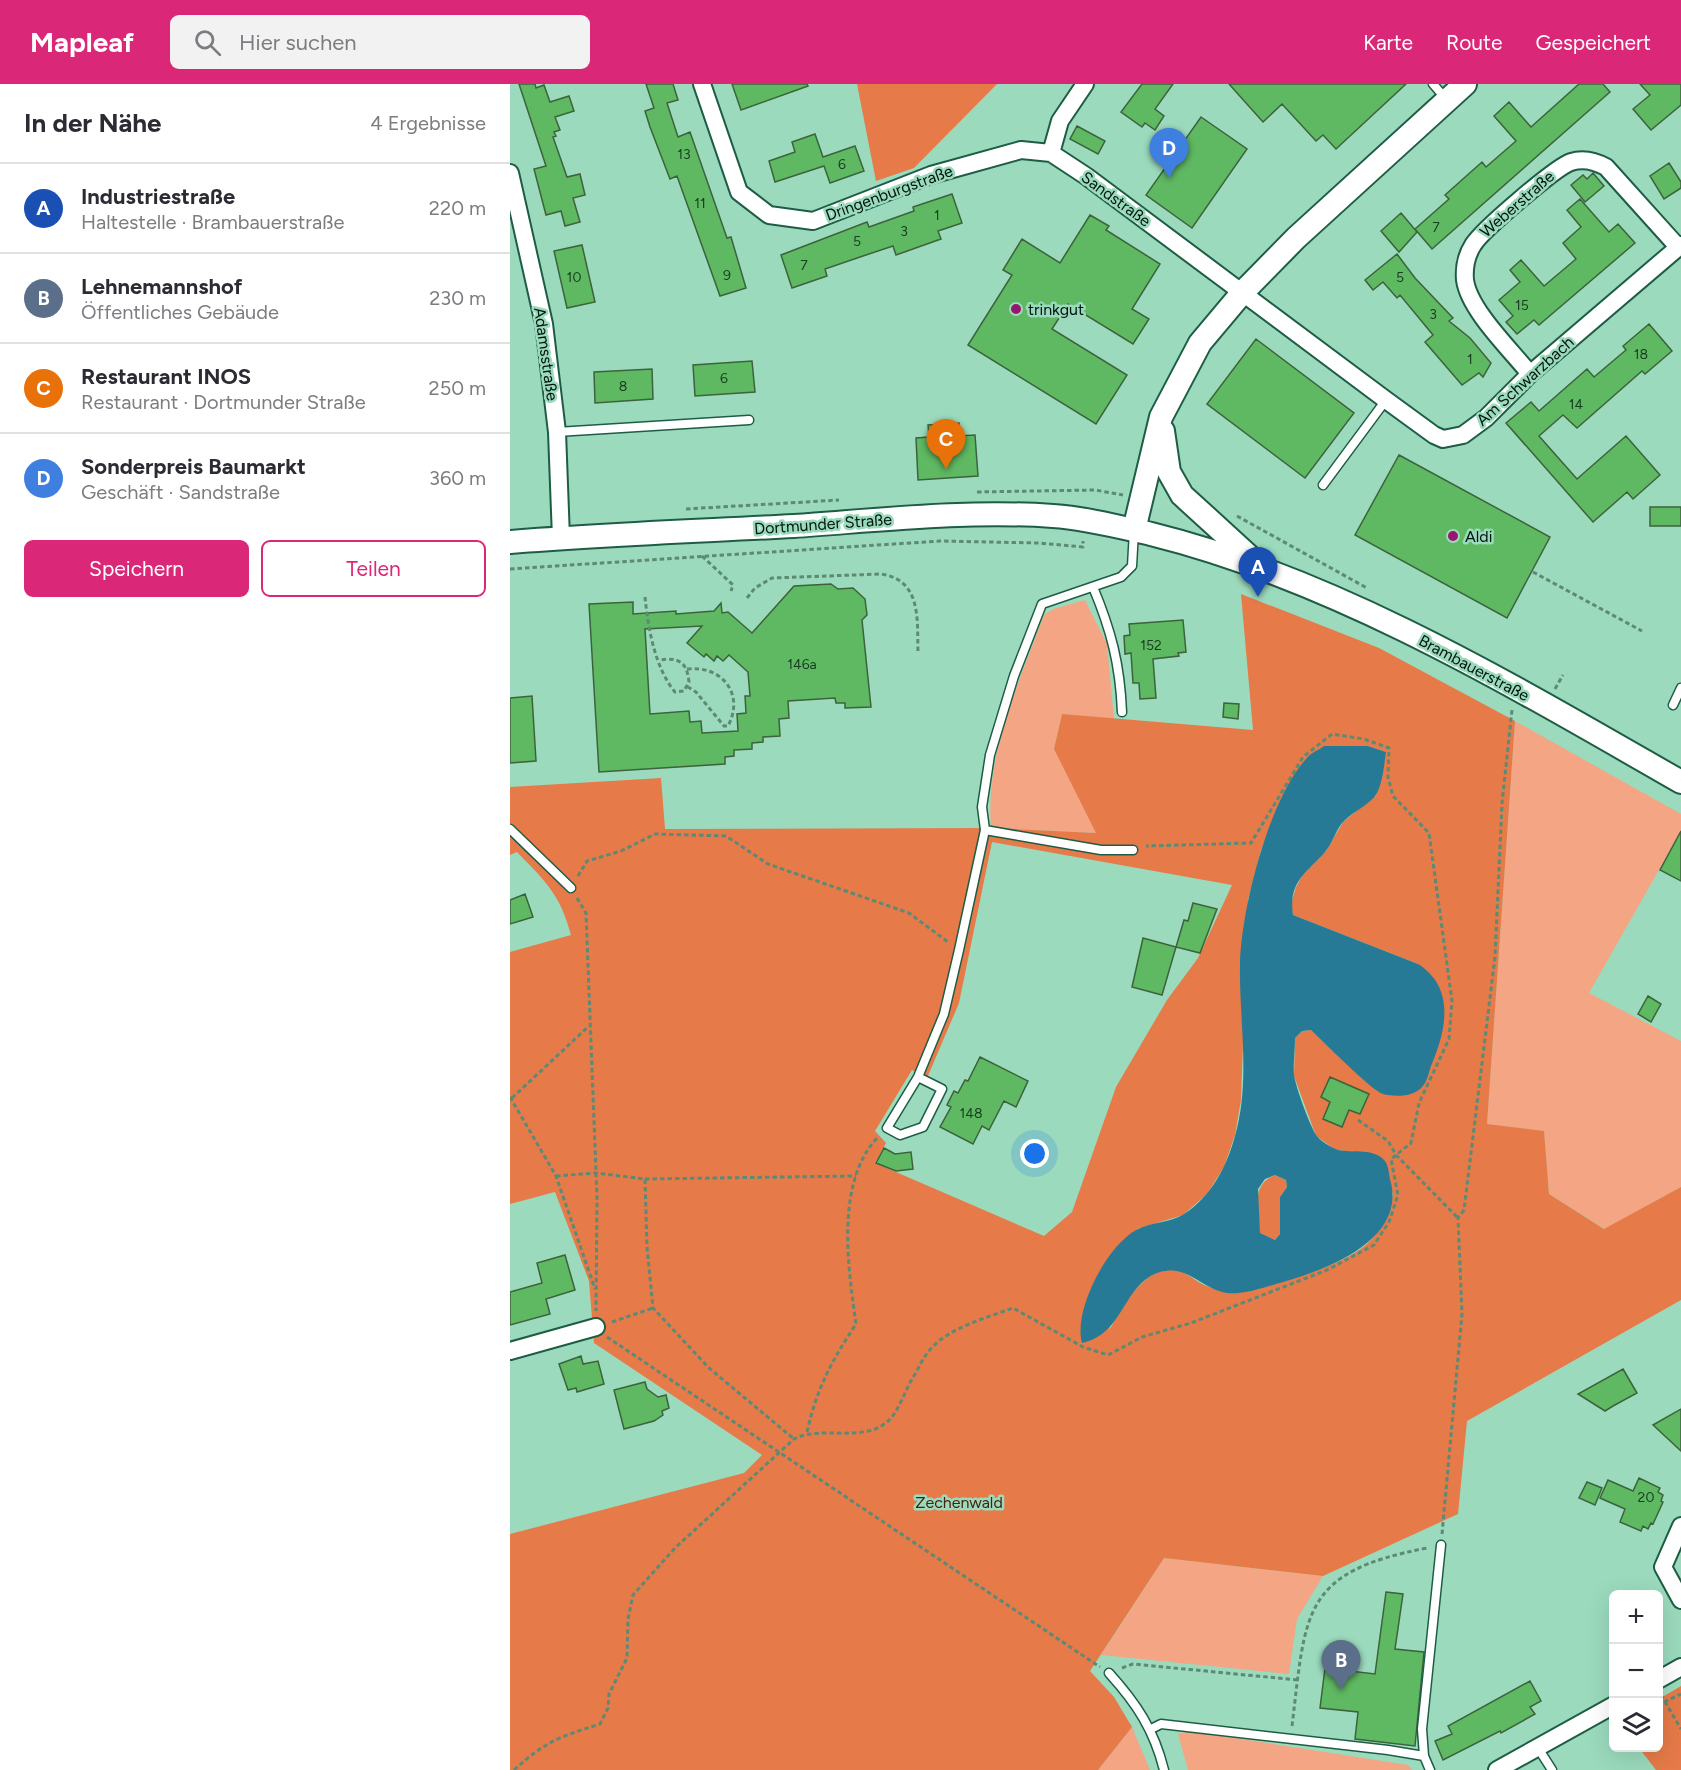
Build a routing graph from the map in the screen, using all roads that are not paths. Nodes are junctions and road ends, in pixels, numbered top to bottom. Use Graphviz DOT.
graph roads {
  1 [pos="702,84"];
  2 [pos="1085,84"];
  3 [pos="1465,84"];
  4 [pos="1440,92"];
  5 [pos="1051,153"];
  6 [pos="510,172"];
  7 [pos="1679,246"];
  8 [pos="1242,293"];
  9 [pos="1530,374"];
  10 [pos="1386,400"];
  11 [pos="1161,417"];
  12 [pos="749,420"];
  13 [pos="556,432"];
  14 [pos="1323,485"];
  15 [pos="1134,530"];
  16 [pos="561,538"];
  17 [pos="510,542"];
  18 [pos="1260,566"];
  19 [pos="1093,586"];
  20 [pos="1681,688"];
  21 [pos="1672,705"];
  22 [pos="1122,712"];
  23 [pos="1681,782"];
  24 [pos="510,829"];
  25 [pos="985,830"];
  26 [pos="1133,850"];
  27 [pos="571,888"];
  28 [pos="918,1077"];
  29 [pos="596,1327"];
  30 [pos="510,1351"];
  31 [pos="1681,1526"];
  32 [pos="1441,1545"];
  33 [pos="1681,1600"];
  34 [pos="1681,1667"];
  35 [pos="1109,1673"];
  36 [pos="1663,1678"];
  37 [pos="1609,1709"];
  38 [pos="1151,1729"];
  39 [pos="1538,1748"];
  40 [pos="1424,1756"];
  41 [pos="1164,1770"];
  42 [pos="1430,1770"];
  43 [pos="1497,1770"];
  44 [pos="1552,1770"];
  1 -- 5 [label="street, Dringenburgstraße"];
  2 -- 5 [label="street"];
  3 -- 4 [label="main road"];
  4 -- 8 [label="main road"];
  5 -- 8 [label="street, Sandstraße"];
  6 -- 13 [label="street, Adamsstraße"];
  7 -- 9 [label="street, Am Schwarzbach"];
  7 -- 9 [label="street, Weberstraße"];
  8 -- 10 [label="street, Am Schwarzbach"];
  8 -- 11 [label="main road"];
  9 -- 10 [label="street, Am Schwarzbach"];
  10 -- 14 [label="lane"];
  11 -- 15 [label="main road"];
  11 -- 18 [label="main road, Brambauerstraße"];
  12 -- 13 [label="lane"];
  13 -- 16 [label="street, Adamsstraße"];
  15 -- 16 [label="main road, Dortmunder Straße"];
  15 -- 18 [label="main road, Brambauerstraße"];
  15 -- 19 [label="lane"];
  16 -- 17 [label="main road, Dortmunder Straße"];
  18 -- 23 [label="main road, Brambauerstraße"];
  19 -- 22 [label="lane"];
  19 -- 25 [label="lane"];
  20 -- 21 [label="lane"];
  24 -- 27 [label="lane"];
  25 -- 26 [label="lane"];
  25 -- 28 [label="lane"];
  28 -- 28 [label="lane"];
  29 -- 30 [label="street"];
  31 -- 33 [label="street"];
  32 -- 40 [label="lane"];
  34 -- 36 [label="street"];
  35 -- 38 [label="lane"];
  37 -- 39 [label="street"];
  38 -- 40 [label="lane"];
  38 -- 41 [label="lane"];
  39 -- 43 [label="street"];
  39 -- 44 [label="lane"];
  40 -- 42 [label="lane"];
}
